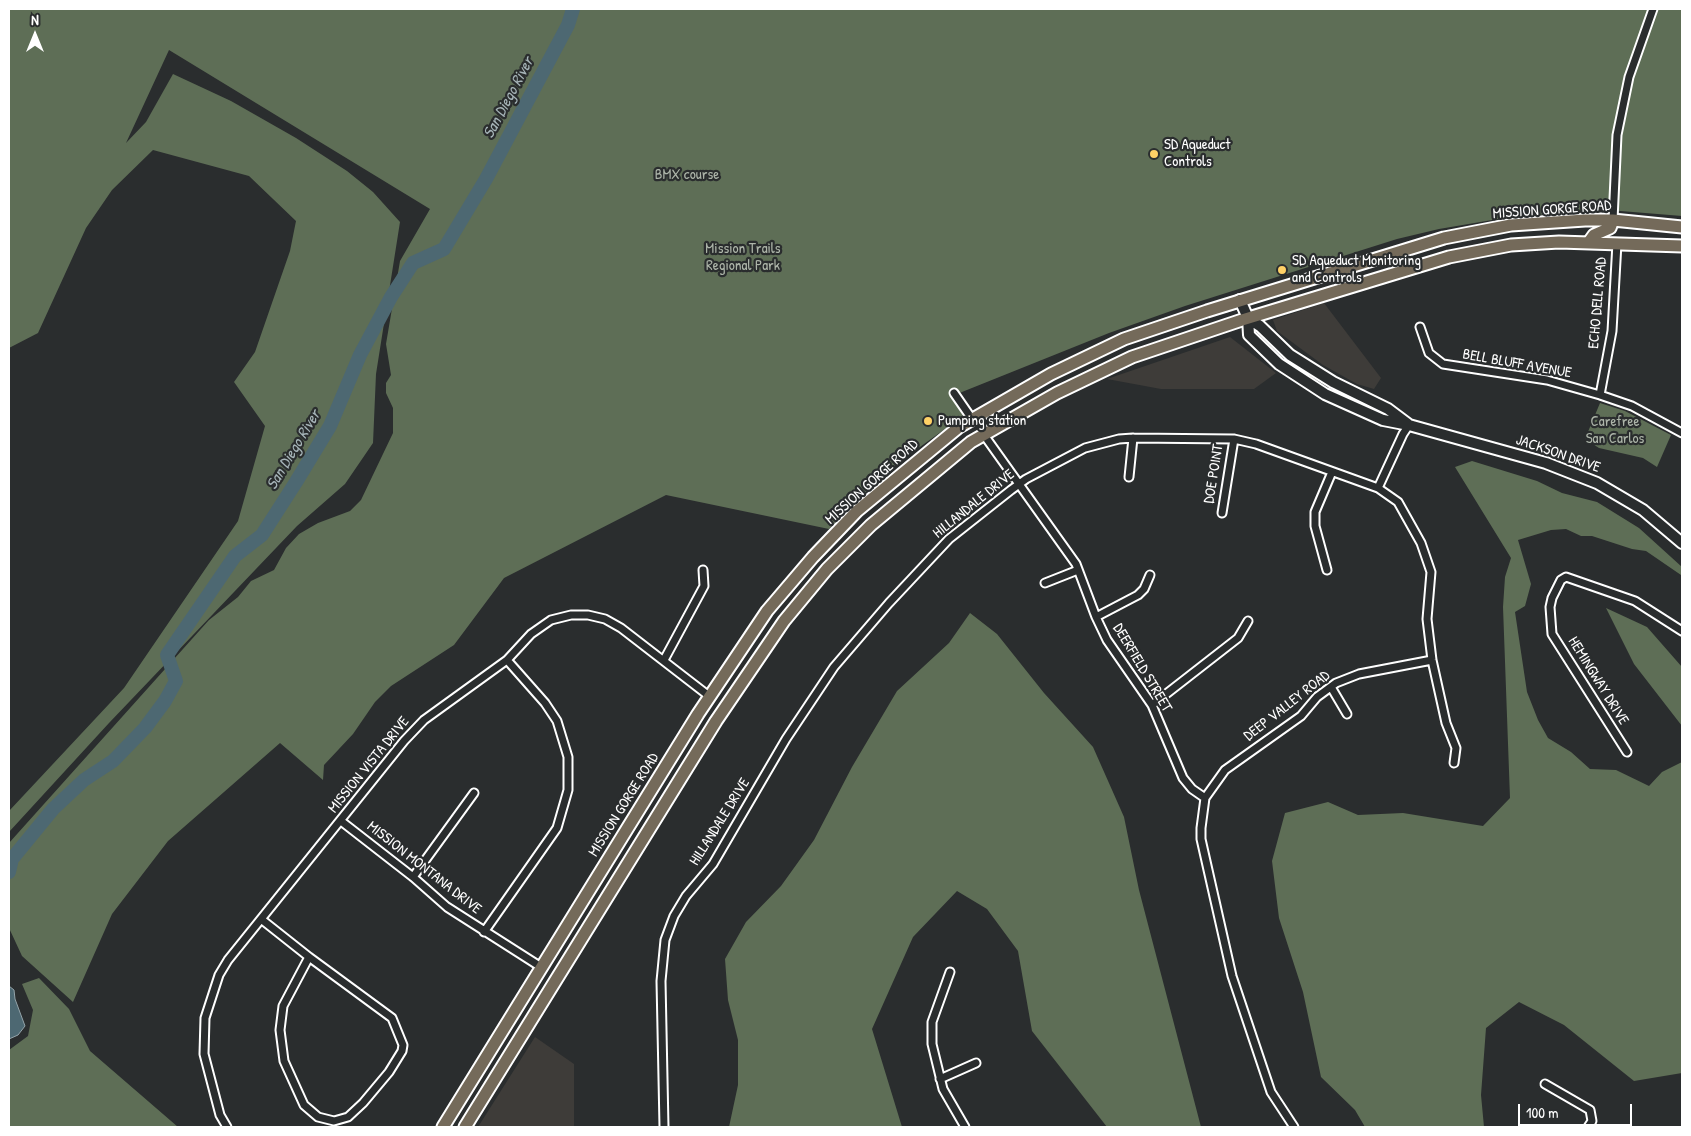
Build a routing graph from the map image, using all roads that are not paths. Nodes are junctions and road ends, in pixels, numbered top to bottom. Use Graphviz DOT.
graph roads {
  1 [pos="1653,9"];
  2 [pos="1613,220"];
  3 [pos="1682,227"];
  4 [pos="1589,242"];
  5 [pos="1617,242"];
  6 [pos="1682,246"];
  7 [pos="1240,300"];
  8 [pos="1248,318"];
  9 [pos="1420,327"];
  10 [pos="954,393"];
  11 [pos="1600,394"];
  12 [pos="972,419"];
  13 [pos="1409,425"];
  14 [pos="1682,433"];
  15 [pos="984,435"];
  16 [pos="1133,438"];
  17 [pos="1234,439"];
  18 [pos="1332,472"];
  19 [pos="1129,477"];
  20 [pos="1018,485"];
  21 [pos="1378,488"];
  22 [pos="1222,513"];
  23 [pos="1682,543"];
  24 [pos="704,570"];
  25 [pos="1078,570"];
  26 [pos="1327,570"];
  27 [pos="1150,575"];
  28 [pos="1045,584"];
  29 [pos="1096,617"];
  30 [pos="1248,622"];
  31 [pos="1682,631"];
  32 [pos="507,660"];
  33 [pos="664,660"];
  34 [pos="1432,660"];
  35 [pos="1331,687"];
  36 [pos="709,696"];
  37 [pos="1152,705"];
  38 [pos="1347,714"];
  39 [pos="1627,752"];
  40 [pos="1454,763"];
  41 [pos="474,793"];
  42 [pos="1206,798"];
  43 [pos="341,821"];
  44 [pos="413,876"];
  45 [pos="261,919"];
  46 [pos="484,932"];
  47 [pos="309,957"];
  48 [pos="542,967"];
  49 [pos="950,972"];
  50 [pos="976,1063"];
  51 [pos="940,1079"];
  52 [pos="1545,1084"];
  53 [pos="227,1127"];
  54 [pos="443,1127"];
  55 [pos="465,1127"];
  56 [pos="664,1127"];
  57 [pos="965,1127"];
  58 [pos="1294,1127"];
  59 [pos="1588,1127"];
  1 -- 2 [label="street"];
  2 -- 3 [label="main road, MISSION GORGE ROAD"];
  2 -- 4 [label="main road"];
  2 -- 7 [label="main road, MISSION GORGE ROAD"];
  4 -- 5 [label="main road, MISSION GORGE ROAD"];
  4 -- 8 [label="main road, MISSION GORGE ROAD"];
  5 -- 6 [label="main road, MISSION GORGE ROAD"];
  5 -- 11 [label="street, ECHO DELL ROAD"];
  7 -- 8 [label="main road, JACKSON DRIVE"];
  7 -- 12 [label="main road, MISSION GORGE ROAD"];
  8 -- 13 [label="main road, JACKSON DRIVE"];
  8 -- 13 [label="main road, JACKSON DRIVE"];
  8 -- 15 [label="main road, MISSION GORGE ROAD"];
  9 -- 11 [label="street, BELL BLUFF AVENUE"];
  10 -- 12 [label="street"];
  11 -- 14 [label="street, BELL BLUFF AVENUE"];
  12 -- 36 [label="main road, MISSION GORGE ROAD"];
  13 -- 21 [label="street"];
  13 -- 23 [label="main road, JACKSON DRIVE"];
  15 -- 20 [label="street, DEERFIELD STREET"];
  15 -- 55 [label="main road, MISSION GORGE ROAD"];
  16 -- 17 [label="street, HILLANDALE DRIVE"];
  16 -- 19 [label="street"];
  16 -- 20 [label="street, HILLANDALE DRIVE"];
  17 -- 18 [label="street, HILLANDALE DRIVE"];
  17 -- 22 [label="street, DOE POINT"];
  18 -- 21 [label="street, HILLANDALE DRIVE"];
  18 -- 26 [label="street"];
  20 -- 25 [label="street, DEERFIELD STREET"];
  20 -- 56 [label="street, HILLANDALE DRIVE"];
  21 -- 34 [label="street, HILLANDALE DRIVE"];
  24 -- 33 [label="street"];
  25 -- 28 [label="street"];
  25 -- 29 [label="street, DEERFIELD STREET"];
  27 -- 29 [label="street"];
  29 -- 37 [label="street, DEERFIELD STREET"];
  30 -- 37 [label="street"];
  31 -- 39 [label="street, HEMINGWAY DRIVE"];
  32 -- 33 [label="street, MISSION VISTA DRIVE"];
  32 -- 43 [label="street, MISSION VISTA DRIVE"];
  32 -- 46 [label="street"];
  33 -- 36 [label="street, MISSION VISTA DRIVE"];
  34 -- 35 [label="street, DEEP VALLEY ROAD"];
  34 -- 40 [label="street, HILLANDALE DRIVE"];
  35 -- 38 [label="street"];
  35 -- 42 [label="street, DEEP VALLEY ROAD"];
  36 -- 48 [label="main road, MISSION GORGE ROAD"];
  37 -- 42 [label="street, DEERFIELD STREET"];
  41 -- 44 [label="street"];
  42 -- 58 [label="street"];
  43 -- 44 [label="street, MISSION MONTANA DRIVE"];
  43 -- 45 [label="street, MISSION VISTA DRIVE"];
  44 -- 46 [label="street, MISSION MONTANA DRIVE"];
  45 -- 47 [label="street"];
  45 -- 53 [label="street, MISSION VISTA DRIVE"];
  46 -- 48 [label="street, MISSION MONTANA DRIVE"];
  47 -- 47 [label="street"];
  48 -- 54 [label="main road, MISSION GORGE ROAD"];
  49 -- 51 [label="street"];
  50 -- 51 [label="street"];
  51 -- 57 [label="street"];
  52 -- 59 [label="street"];
}
